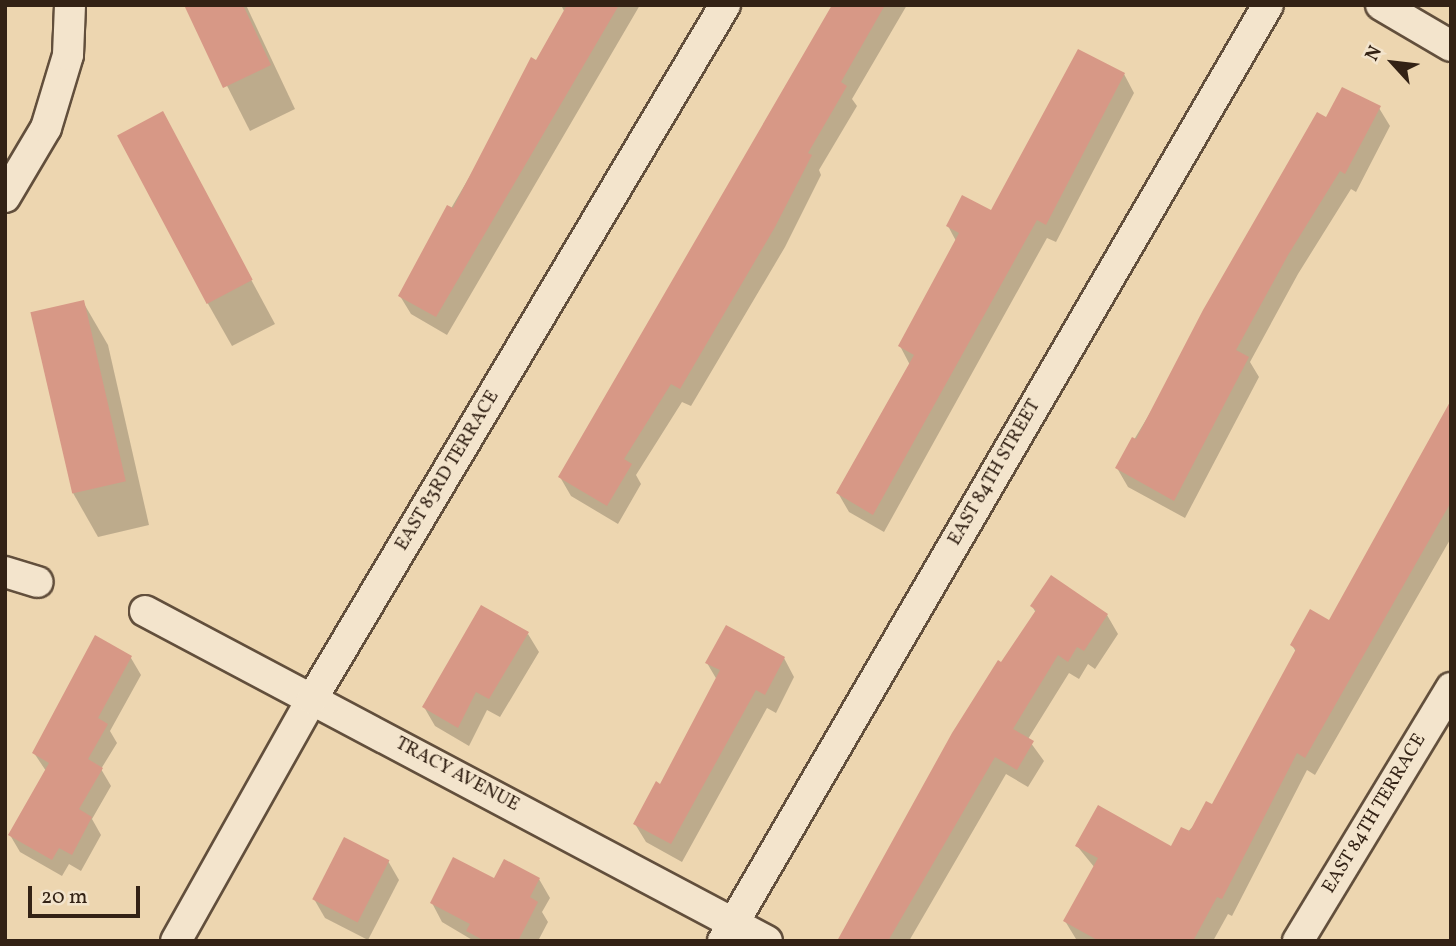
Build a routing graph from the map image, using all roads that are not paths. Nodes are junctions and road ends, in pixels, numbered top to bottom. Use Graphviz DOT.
graph roads {
  1 [pos="70,5"];
  2 [pos="725,5"];
  3 [pos="1268,5"];
  4 [pos="1381,5"];
  5 [pos="1451,46"];
  6 [pos="5,197"];
  7 [pos="5,572"];
  8 [pos="38,582"];
  9 [pos="145,611"];
  10 [pos="1451,688"];
  11 [pos="312,699"];
  12 [pos="728,931"];
  13 [pos="176,941"];
  14 [pos="767,941"];
  15 [pos="1298,941"];
  1 -- 6 [label="street"];
  2 -- 11 [label="street, EAST 83RD TERRACE"];
  3 -- 12 [label="street, EAST 84TH STREET"];
  4 -- 5 [label="street"];
  7 -- 8 [label="street"];
  9 -- 11 [label="street, TRACY AVENUE"];
  10 -- 15 [label="street, EAST 84TH TERRACE"];
  11 -- 12 [label="street, TRACY AVENUE"];
  11 -- 13 [label="street, EAST 83RD TERRACE"];
  12 -- 14 [label="street, TRACY AVENUE"];
}
